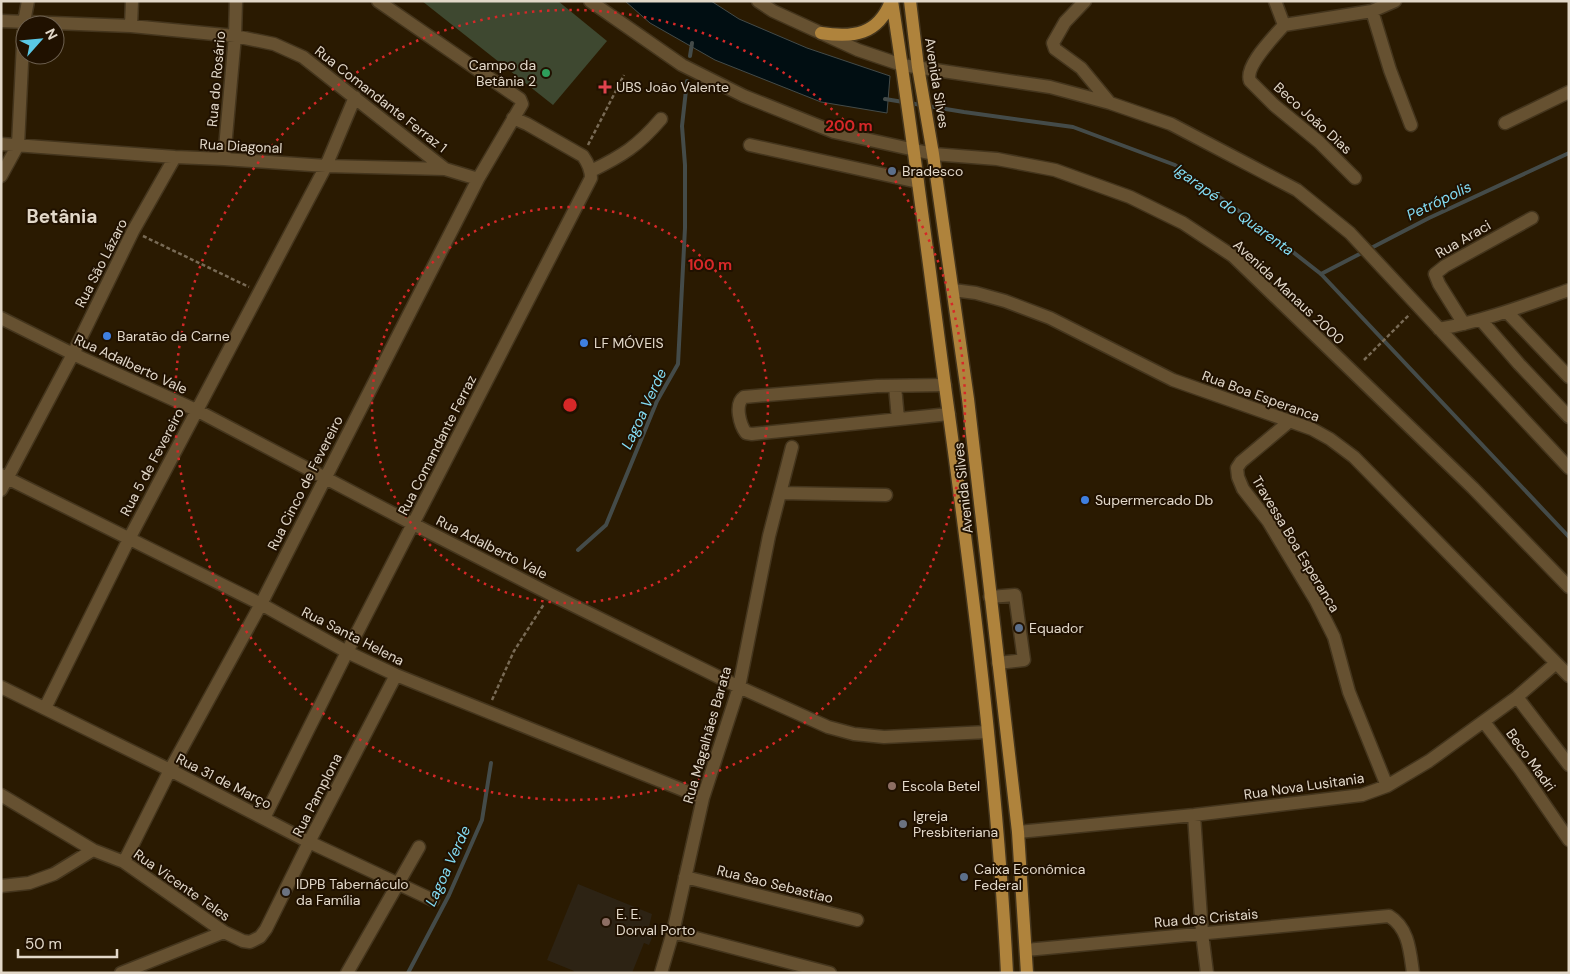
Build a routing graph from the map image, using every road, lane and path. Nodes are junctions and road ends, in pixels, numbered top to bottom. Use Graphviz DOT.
graph roads {
  1 [pos="28,1"];
  2 [pos="132,1"];
  3 [pos="236,1"];
  4 [pos="378,1"];
  5 [pos="590,1"];
  6 [pos="758,1"];
  7 [pos="892,1"];
  8 [pos="910,1"];
  9 [pos="1085,1"];
  10 [pos="1275,1"];
  11 [pos="1395,1"];
  12 [pos="1372,11"];
  13 [pos="25,15"];
  14 [pos="1,21"];
  15 [pos="15,22"];
  16 [pos="65,24"];
  17 [pos="1284,25"];
  18 [pos="131,26"];
  19 [pos="821,33"];
  20 [pos="235,36"];
  21 [pos="22,65"];
  22 [pos="903,70"];
  23 [pos="919,70"];
  24 [pos="624,75"];
  25 [pos="1569,92"];
  26 [pos="355,97"];
  27 [pos="1110,103"];
  28 [pos="513,118"];
  29 [pos="661,119"];
  30 [pos="1505,123"];
  31 [pos="1411,125"];
  32 [pos="1,144"];
  33 [pos="18,145"];
  34 [pos="750,145"];
  35 [pos="914,150"];
  36 [pos="933,154"];
  37 [pos="583,156"];
  38 [pos="175,157"];
  39 [pos="224,159"];
  40 [pos="326,166"];
  41 [pos="445,169"];
  42 [pos="590,171"];
  43 [pos="1,176"];
  44 [pos="1355,178"];
  45 [pos="478,179"];
  46 [pos="918,182"];
  47 [pos="1532,218"];
  48 [pos="133,231"];
  49 [pos="953,290"];
  50 [pos="1569,290"];
  51 [pos="259,292"];
  52 [pos="1412,311"];
  53 [pos="1507,312"];
  54 [pos="1,318"];
  55 [pos="1481,320"];
  56 [pos="1464,324"];
  57 [pos="1439,329"];
  58 [pos="1456,347"];
  59 [pos="73,354"];
  60 [pos="1364,360"];
  61 [pos="1569,377"];
  62 [pos="945,385"];
  63 [pos="895,386"];
  64 [pos="196,410"];
  65 [pos="949,414"];
  66 [pos="1569,416"];
  67 [pos="898,419"];
  68 [pos="1290,421"];
  69 [pos="792,447"];
  70 [pos="1569,468"];
  71 [pos="324,478"];
  72 [pos="3,481"];
  73 [pos="780,493"];
  74 [pos="886,495"];
  75 [pos="412,524"];
  76 [pos="129,539"];
  77 [pos="1569,587"];
  78 [pos="550,594"];
  79 [pos="990,597"];
  80 [pos="261,604"];
  81 [pos="347,652"];
  82 [pos="998,663"];
  83 [pos="1555,664"];
  84 [pos="396,675"];
  85 [pos="1569,676"];
  86 [pos="1,687"];
  87 [pos="739,687"];
  88 [pos="1517,697"];
  89 [pos="45,708"];
  90 [pos="488,711"];
  91 [pos="1484,722"];
  92 [pos="988,732"];
  93 [pos="1569,765"];
  94 [pos="170,770"];
  95 [pos="1387,786"];
  96 [pos="1,796"];
  97 [pos="703,798"];
  98 [pos="1194,815"];
  99 [pos="264,818"];
  100 [pos="1018,832"];
  101 [pos="1569,840"];
  102 [pos="309,842"];
  103 [pos="419,847"];
  104 [pos="93,850"];
  105 [pos="124,862"];
  106 [pos="685,877"];
  107 [pos="397,882"];
  108 [pos="1,886"];
  109 [pos="433,900"];
  110 [pos="857,920"];
  111 [pos="266,929"];
  112 [pos="224,932"];
  113 [pos="673,932"];
  114 [pos="1202,933"];
  115 [pos="1026,950"];
  116 [pos="121,973"];
  117 [pos="347,973"];
  118 [pos="661,973"];
  119 [pos="830,973"];
  120 [pos="1007,973"];
  121 [pos="1027,973"];
  122 [pos="1207,973"];
  123 [pos="1413,973"];
  1 -- 13 [label="street"];
  2 -- 18 [label="street"];
  3 -- 20 [label="street, Rua do Rosário"];
  4 -- 28 [label="street"];
  5 -- 35 [label="street, Avenida Manaus 2000"];
  6 -- 19 [label="street"];
  7 -- 19 [label="main road"];
  7 -- 22 [label="main road, Avenida Silves"];
  8 -- 23 [label="main road, Avenida Silves"];
  9 -- 27 [label="street"];
  10 -- 17 [label="street"];
  11 -- 12 [label="street"];
  12 -- 17 [label="street"];
  12 -- 31 [label="street"];
  14 -- 15 [label="street, Rua Comandante Ferraz 1"];
  16 -- 18 [label="street, Rua Comandante Ferraz 1"];
  17 -- 44 [label="street, Beco João Dias"];
  18 -- 20 [label="street, Rua Comandante Ferraz 1"];
  19 -- 22 [label="street"];
  20 -- 26 [label="street, Rua Comandante Ferraz 1"];
  20 -- 39 [label="street, Rua do Rosário"];
  21 -- 33 [label="street"];
  22 -- 23 [label="street"];
  22 -- 35 [label="main road, Avenida Silves"];
  23 -- 27 [label="street"];
  23 -- 36 [label="main road, Avenida Silves"];
  24 -- 37 [label="path"];
  25 -- 30 [label="street"];
  26 -- 40 [label="street, Rua 5 de Fevereiro"];
  26 -- 41 [label="street, Rua Comandante Ferraz 1"];
  27 -- 57 [label="street"];
  28 -- 37 [label="street"];
  28 -- 45 [label="street, Rua Cinco de Fevereiro"];
  29 -- 42 [label="street"];
  32 -- 33 [label="street, Rua Diagonal"];
  33 -- 38 [label="street, Rua Diagonal"];
  33 -- 43 [label="street"];
  34 -- 46 [label="street"];
  35 -- 36 [label="street, Avenida Manaus 2000"];
  35 -- 46 [label="main road, Avenida Silves"];
  36 -- 49 [label="main road, Avenida Silves"];
  36 -- 77 [label="street, Avenida Manaus 2000"];
  37 -- 42 [label="street"];
  38 -- 39 [label="street, Rua Diagonal"];
  38 -- 48 [label="street, Rua São Lázaro"];
  39 -- 40 [label="street, Rua Diagonal"];
  40 -- 41 [label="street, Rua Diagonal"];
  40 -- 51 [label="street, Rua 5 de Fevereiro"];
  41 -- 45 [label="street, Rua Diagonal"];
  42 -- 75 [label="street, Rua Comandante Ferraz"];
  45 -- 71 [label="street, Rua Cinco de Fevereiro"];
  46 -- 62 [label="main road, Avenida Silves"];
  47 -- 56 [label="street, Rua Araci"];
  48 -- 51 [label="path"];
  48 -- 59 [label="street, Rua São Lázaro"];
  49 -- 68 [label="street, Rua Boa Esperanca"];
  49 -- 79 [label="main road, Avenida Silves"];
  50 -- 53 [label="street"];
  51 -- 64 [label="street, Rua 5 de Fevereiro"];
  52 -- 60 [label="path"];
  53 -- 55 [label="street"];
  53 -- 61 [label="street"];
  54 -- 59 [label="street, Rua Adalberto Vale"];
  55 -- 56 [label="street"];
  55 -- 66 [label="street"];
  56 -- 57 [label="street"];
  56 -- 58 [label="street"];
  57 -- 58 [label="street"];
  58 -- 70 [label="street"];
  59 -- 64 [label="street, Rua Adalberto Vale"];
  59 -- 72 [label="street, Rua São Lázaro"];
  62 -- 63 [label="street"];
  62 -- 65 [label="main road, Avenida Silves"];
  63 -- 67 [label="street"];
  63 -- 67 [label="street"];
  64 -- 71 [label="street, Rua Adalberto Vale"];
  64 -- 76 [label="street, Rua 5 de Fevereiro"];
  65 -- 67 [label="street"];
  65 -- 92 [label="main road, Avenida Silves"];
  68 -- 83 [label="street, Rua Boa Esperanca"];
  68 -- 95 [label="street, Travessa Boa Esperanca"];
  69 -- 73 [label="street, Rua Magalhães Barata"];
  71 -- 75 [label="street, Rua Adalberto Vale"];
  71 -- 80 [label="street, Rua Cinco de Fevereiro"];
  72 -- 76 [label="street, Rua Santa Helena"];
  73 -- 74 [label="street"];
  73 -- 87 [label="street, Rua Magalhães Barata"];
  75 -- 78 [label="street, Rua Adalberto Vale"];
  75 -- 81 [label="street, Rua Comandante Ferraz"];
  76 -- 80 [label="street, Rua Santa Helena"];
  76 -- 89 [label="street, Rua 5 de Fevereiro"];
  78 -- 87 [label="street, Rua Adalberto Vale"];
  78 -- 90 [label="path"];
  79 -- 82 [label="main road, Avenida Silves"];
  79 -- 82 [label="street"];
  80 -- 81 [label="street, Rua Santa Helena"];
  80 -- 94 [label="street, Rua Cinco de Fevereiro"];
  81 -- 84 [label="street, Rua Santa Helena"];
  81 -- 99 [label="street, Rua Comandante Ferraz"];
  82 -- 100 [label="main road, Avenida Silves"];
  83 -- 85 [label="street, Rua Boa Esperanca"];
  83 -- 88 [label="street, Rua Nova Lusitania"];
  84 -- 90 [label="street, Rua Santa Helena"];
  84 -- 102 [label="street, Rua Pamplona"];
  86 -- 89 [label="street, Rua 31 de Março"];
  87 -- 92 [label="street, Rua Adalberto Vale"];
  87 -- 97 [label="street, Rua Magalhães Barata"];
  88 -- 91 [label="street, Rua Nova Lusitania"];
  88 -- 93 [label="street"];
  89 -- 94 [label="street, Rua 31 de Março"];
  90 -- 97 [label="street, Rua Santa Helena"];
  91 -- 95 [label="street, Rua Nova Lusitania"];
  91 -- 101 [label="street, Beco Madri"];
  92 -- 120 [label="main road, Avenida Silves"];
  94 -- 99 [label="street, Rua 31 de Março"];
  94 -- 105 [label="street, Rua Cinco de Fevereiro"];
  95 -- 98 [label="street, Rua Nova Lusitania"];
  96 -- 104 [label="street, Rua Vicente Teles"];
  97 -- 106 [label="street, Rua Magalhães Barata"];
  98 -- 100 [label="street, Rua Nova Lusitania"];
  98 -- 114 [label="street"];
  99 -- 102 [label="street, Rua 31 de Março"];
  100 -- 115 [label="main road, Avenida Silves"];
  102 -- 107 [label="street, Rua 31 de Março"];
  102 -- 111 [label="street, Rua Pamplona"];
  103 -- 107 [label="street"];
  104 -- 105 [label="street, Rua Vicente Teles"];
  104 -- 108 [label="street"];
  105 -- 112 [label="street, Rua Vicente Teles"];
  106 -- 110 [label="street, Rua Sao Sebastiao"];
  106 -- 113 [label="street, Rua Magalhães Barata"];
  107 -- 109 [label="street, Rua 31 de Março"];
  107 -- 117 [label="street"];
  111 -- 112 [label="street, Rua Vicente Teles"];
  112 -- 116 [label="street"];
  113 -- 118 [label="street, Rua Magalhães Barata"];
  113 -- 119 [label="street"];
  114 -- 115 [label="street, Rua dos Cristais"];
  114 -- 122 [label="street"];
  114 -- 123 [label="street, Rua dos Cristais"];
  115 -- 121 [label="main road, Avenida Silves"];
}
